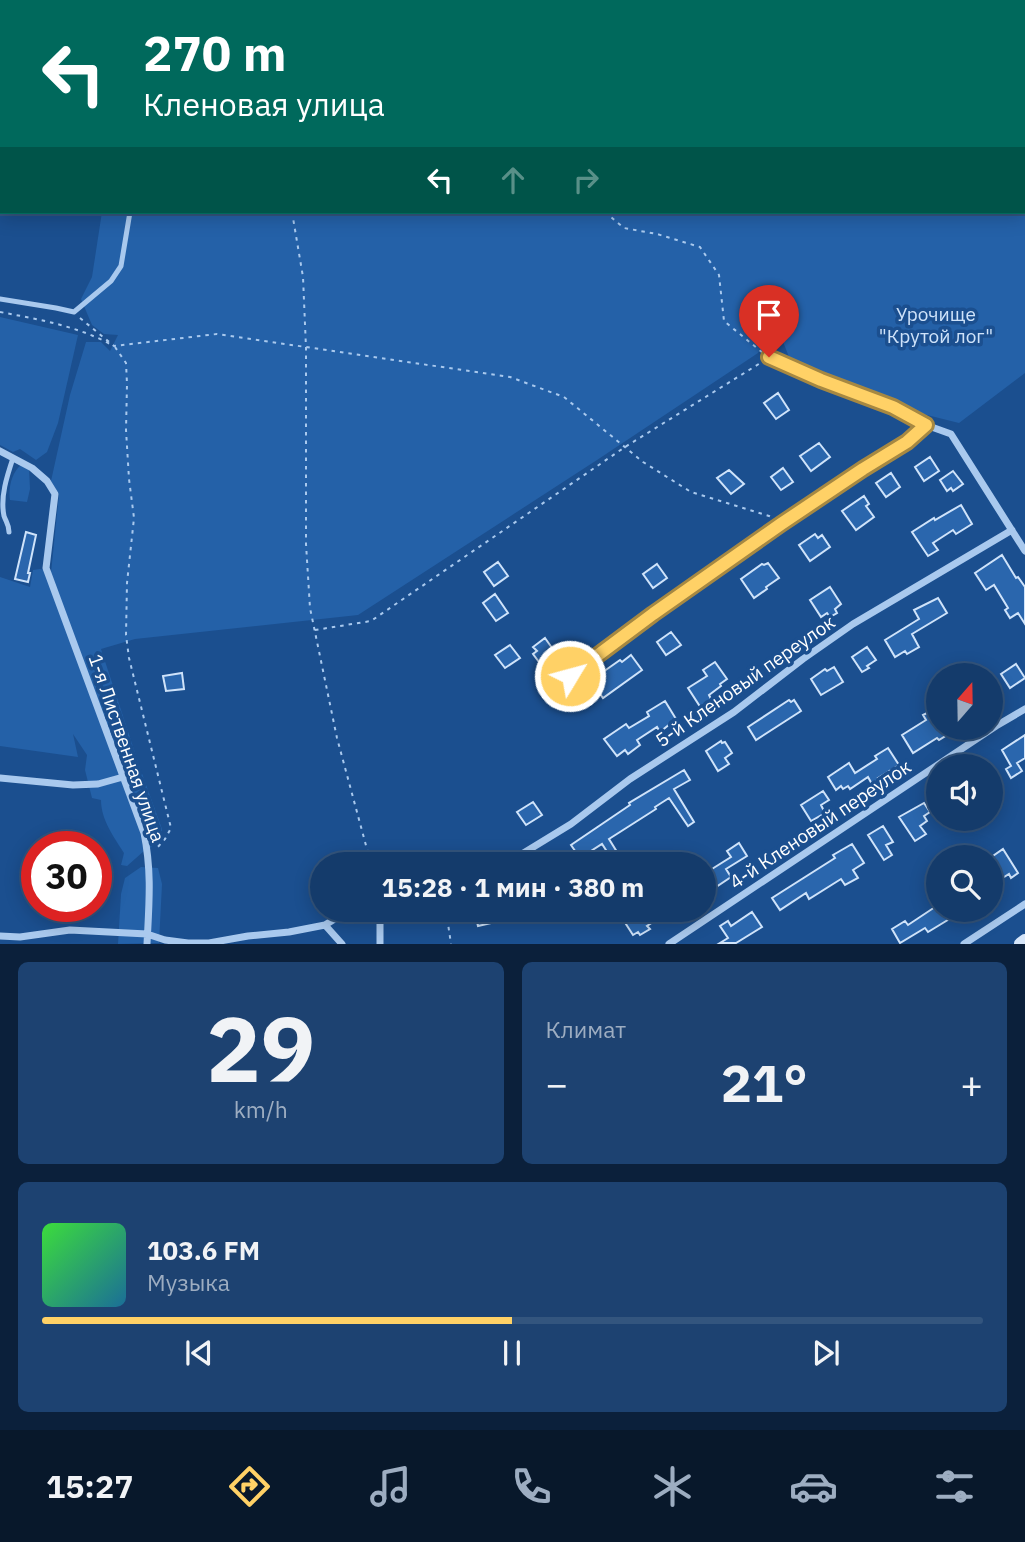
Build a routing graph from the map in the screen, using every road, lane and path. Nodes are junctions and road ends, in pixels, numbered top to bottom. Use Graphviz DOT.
graph roads {
  1 [pos="130,214"];
  2 [pos="292,214"];
  3 [pos="607,214"];
  4 [pos="0,299"];
  5 [pos="0,312"];
  6 [pos="74,312"];
  7 [pos="114,346"];
  8 [pos="306,348"];
  9 [pos="769,357"];
  10 [pos="926,425"];
  11 [pos="625,447"];
  12 [pos="0,451"];
  13 [pos="13,458"];
  14 [pos="781,524"];
  15 [pos="1012,530"];
  16 [pos="9,532"];
  17 [pos="1025,551"];
  18 [pos="315,630"];
  19 [pos="570,676"];
  20 [pos="1025,709"];
  21 [pos="123,777"];
  22 [pos="0,778"];
  23 [pos="368,852"];
  24 [pos="525,852"];
  25 [pos="149,858"];
  26 [pos="1025,904"];
  27 [pos="330,922"];
  28 [pos="380,922"];
  29 [pos="448,922"];
  30 [pos="325,925"];
  31 [pos="147,934"];
  32 [pos="0,936"];
  33 [pos="147,943"];
  34 [pos="342,943"];
  35 [pos="380,943"];
  36 [pos="451,943"];
  37 [pos="668,943"];
  38 [pos="964,943"];
  1 -- 6 [label="lane"];
  2 -- 8 [label="path"];
  3 -- 9 [label="path"];
  4 -- 6 [label="lane"];
  5 -- 7 [label="path"];
  6 -- 7 [label="path"];
  7 -- 8 [label="path"];
  7 -- 25 [label="path"];
  8 -- 11 [label="path"];
  8 -- 18 [label="path"];
  9 -- 10 [label="street"];
  9 -- 11 [label="path"];
  10 -- 14 [label="street"];
  10 -- 15 [label="street"];
  11 -- 14 [label="path"];
  11 -- 18 [label="path"];
  12 -- 13 [label="street"];
  13 -- 16 [label="lane"];
  13 -- 21 [label="street, 1-я Лиственная улица"];
  14 -- 19 [label="street"];
  15 -- 17 [label="street"];
  15 -- 24 [label="street, 5-й Кленовый переулок"];
  18 -- 23 [label="path"];
  20 -- 37 [label="street, 4-й Кленовый переулок"];
  21 -- 22 [label="street"];
  21 -- 25 [label="street, 1-я Лиственная улица"];
  25 -- 31 [label="street, 1-я Лиственная улица"];
  26 -- 38 [label="street"];
  27 -- 30 [label="street"];
  28 -- 35 [label="street"];
  29 -- 36 [label="path"];
  30 -- 31 [label="street"];
  30 -- 34 [label="street"];
  31 -- 32 [label="street"];
  31 -- 33 [label="street, 1-я Лиственная улица"];
}
